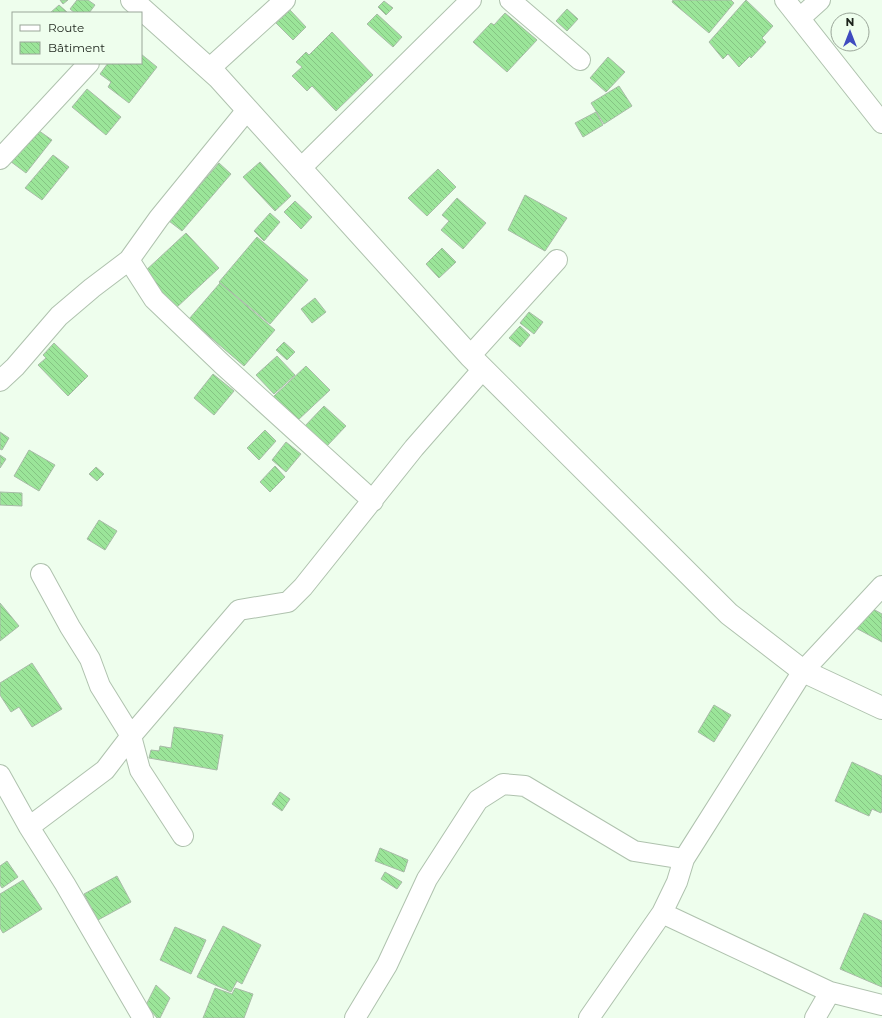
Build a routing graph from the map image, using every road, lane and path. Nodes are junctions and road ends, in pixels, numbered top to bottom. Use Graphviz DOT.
graph roads {
  1 [pos="285,0"];
  2 [pos="471,0"];
  3 [pos="510,0"];
  4 [pos="785,0"];
  5 [pos="820,0"];
  6 [pos="142,12"];
  7 [pos="800,18"];
  8 [pos="580,60"];
  9 [pos="88,64"];
  10 [pos="208,69"];
  11 [pos="247,110"];
  12 [pos="882,123"];
  13 [pos="0,160"];
  14 [pos="300,169"];
  15 [pos="129,260"];
  16 [pos="557,260"];
  17 [pos="476,363"];
  18 [pos="0,381"];
  19 [pos="373,501"];
  20 [pos="41,574"];
  21 [pos="882,586"];
  22 [pos="803,671"];
  23 [pos="882,708"];
  24 [pos="131,736"];
  25 [pos="0,775"];
  26 [pos="29,826"];
  27 [pos="183,836"];
  28 [pos="684,859"];
  29 [pos="662,912"];
  30 [pos="830,992"];
  31 [pos="882,1005"];
  32 [pos="143,1018"];
  33 [pos="355,1018"];
  34 [pos="589,1018"];
  35 [pos="815,1018"];
  1 -- 10 [label="street"];
  2 -- 14 [label="street"];
  3 -- 8 [label="street"];
  4 -- 7 [label="street"];
  5 -- 7 [label="street"];
  6 -- 10 [label="street"];
  7 -- 12 [label="street"];
  9 -- 13 [label="street"];
  10 -- 11 [label="street"];
  11 -- 14 [label="street"];
  11 -- 15 [label="street"];
  14 -- 17 [label="street"];
  15 -- 18 [label="street"];
  15 -- 19 [label="street"];
  16 -- 17 [label="street"];
  17 -- 19 [label="street"];
  17 -- 22 [label="street"];
  19 -- 24 [label="street"];
  20 -- 24 [label="street"];
  21 -- 22 [label="street"];
  22 -- 23 [label="street"];
  22 -- 28 [label="street"];
  24 -- 26 [label="street"];
  24 -- 27 [label="street"];
  25 -- 26 [label="street"];
  26 -- 32 [label="street"];
  28 -- 29 [label="street"];
  28 -- 33 [label="street"];
  29 -- 30 [label="street"];
  29 -- 34 [label="street"];
  30 -- 31 [label="street"];
  30 -- 35 [label="street"];
}
